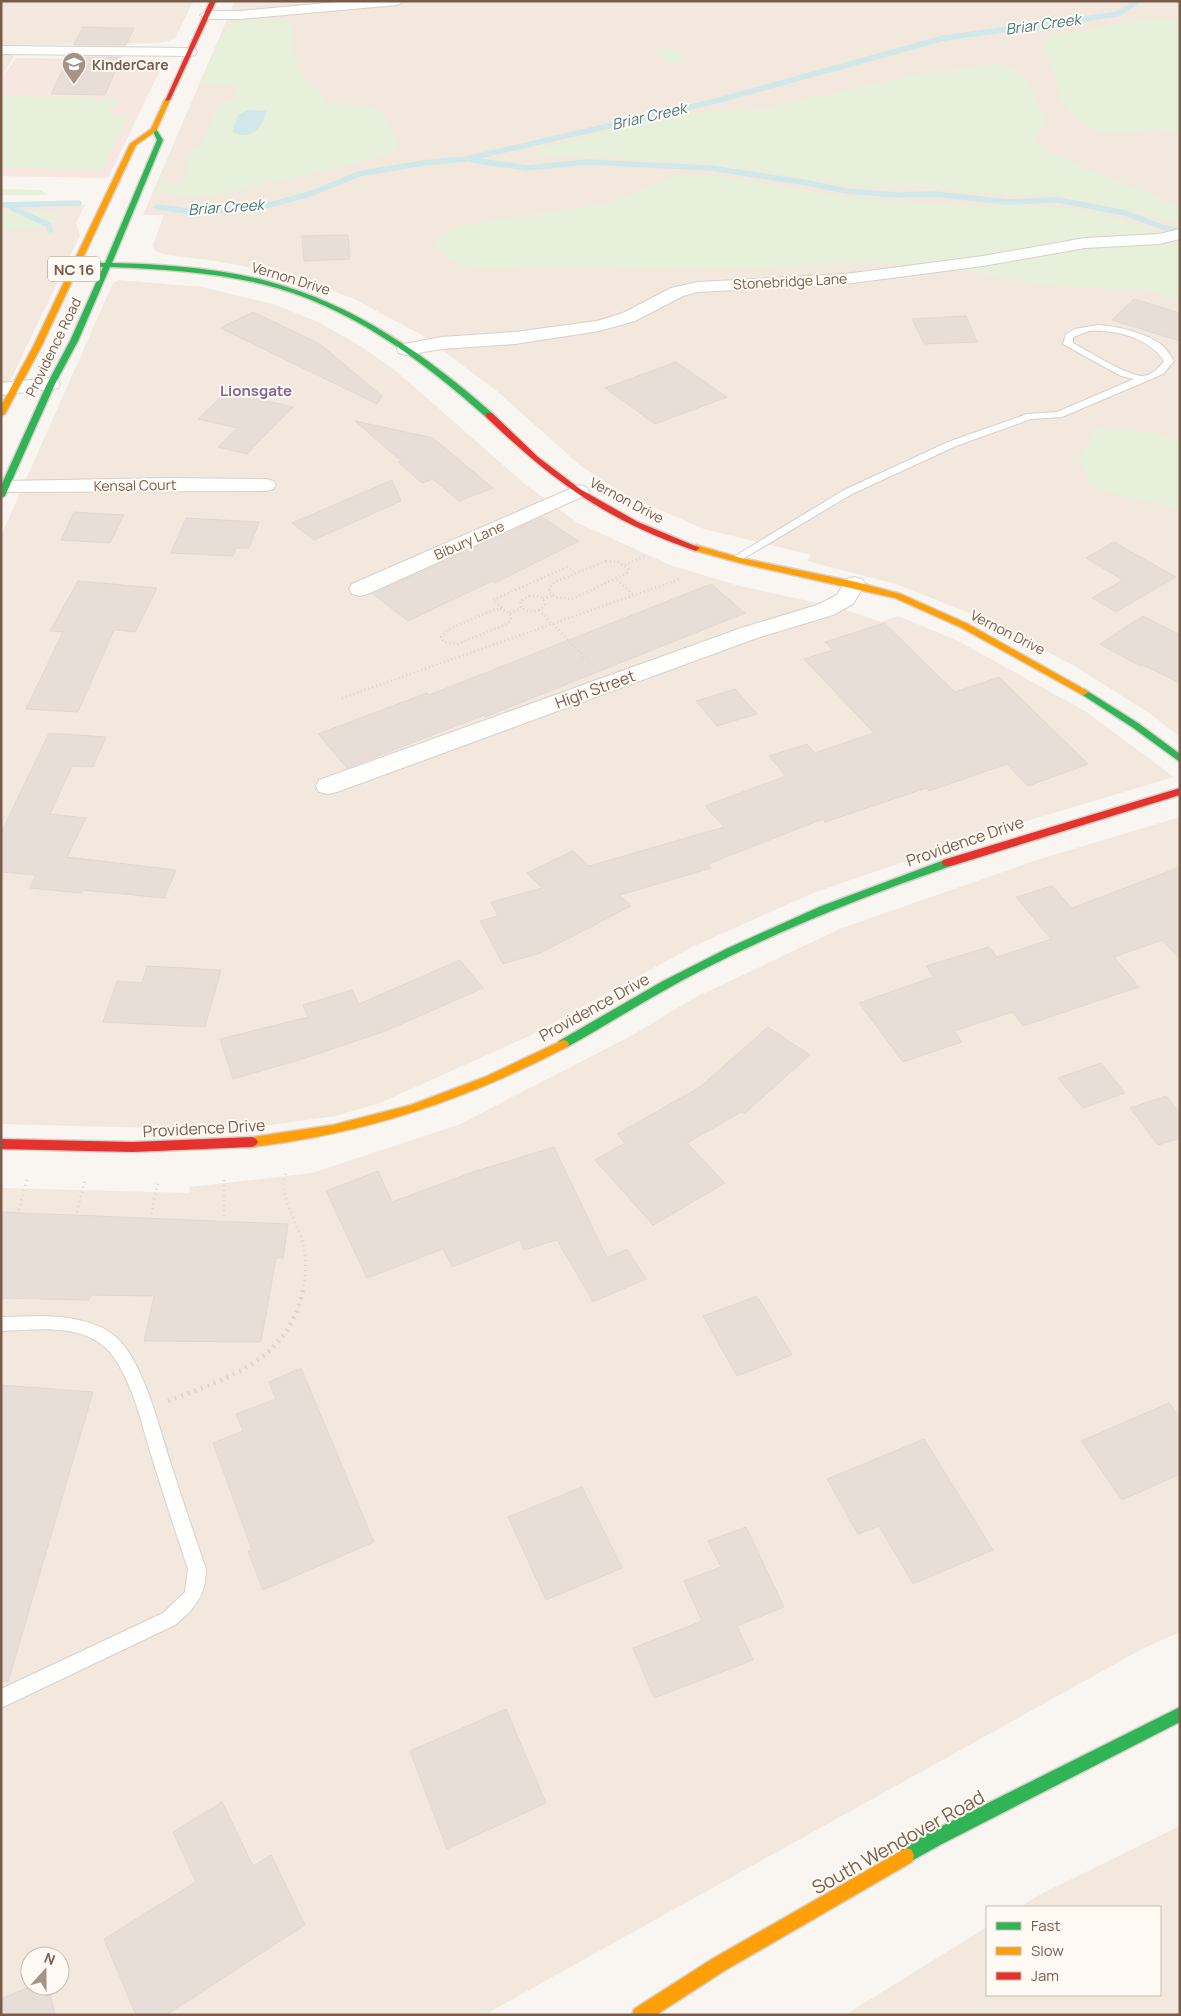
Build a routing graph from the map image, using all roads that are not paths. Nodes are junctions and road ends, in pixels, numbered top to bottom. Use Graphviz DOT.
graph roads {
  1 [pos="214,1"];
  2 [pos="397,1"];
  3 [pos="207,14"];
  4 [pos="1,50"];
  5 [pos="190,52"];
  6 [pos="154,130"];
  7 [pos="1173,235"];
  8 [pos="76,264"];
  9 [pos="108,265"];
  10 [pos="406,349"];
  11 [pos="1144,379"];
  12 [pos="51,384"];
  13 [pos="8,388"];
  14 [pos="1,414"];
  15 [pos="266,485"];
  16 [pos="3,492"];
  17 [pos="579,492"];
  18 [pos="737,558"];
  19 [pos="854,584"];
  20 [pos="360,588"];
  21 [pos="1180,759"];
  22 [pos="328,786"];
  23 [pos="1180,792"];
  24 [pos="1,1144"];
  25 [pos="1,1324"];
  26 [pos="1,1699"];
  27 [pos="1180,1714"];
  28 [pos="640,2015"];
  1 -- 3 [label="street"];
  2 -- 3 [label="street"];
  3 -- 5 [label="street"];
  4 -- 5 [label="street"];
  5 -- 6 [label="street"];
  6 -- 8 [label="street, Providence Road / NC 16"];
  6 -- 9 [label="street, Providence Road / NC 16"];
  7 -- 10 [label="street, Stonebridge Lane"];
  8 -- 9 [label="street, Vernon Drive"];
  8 -- 13 [label="street, Providence Road / NC 16"];
  9 -- 10 [label="street, Vernon Drive"];
  9 -- 12 [label="street, Providence Road / NC 16"];
  10 -- 17 [label="street, Vernon Drive"];
  11 -- 11 [label="lane"];
  11 -- 18 [label="lane"];
  12 -- 13 [label="street"];
  12 -- 16 [label="street, Providence Road / NC 16"];
  13 -- 14 [label="street, Providence Road / NC 16"];
  15 -- 16 [label="street, Kensal Court"];
  17 -- 18 [label="street, Vernon Drive"];
  17 -- 20 [label="street, Bibury Lane"];
  18 -- 19 [label="street, Vernon Drive"];
  19 -- 21 [label="street, Vernon Drive"];
  19 -- 22 [label="street, High Street"];
  23 -- 24 [label="street, Providence Drive"];
  25 -- 26 [label="lane"];
  27 -- 28 [label="street, South Wendover Road"];
}
